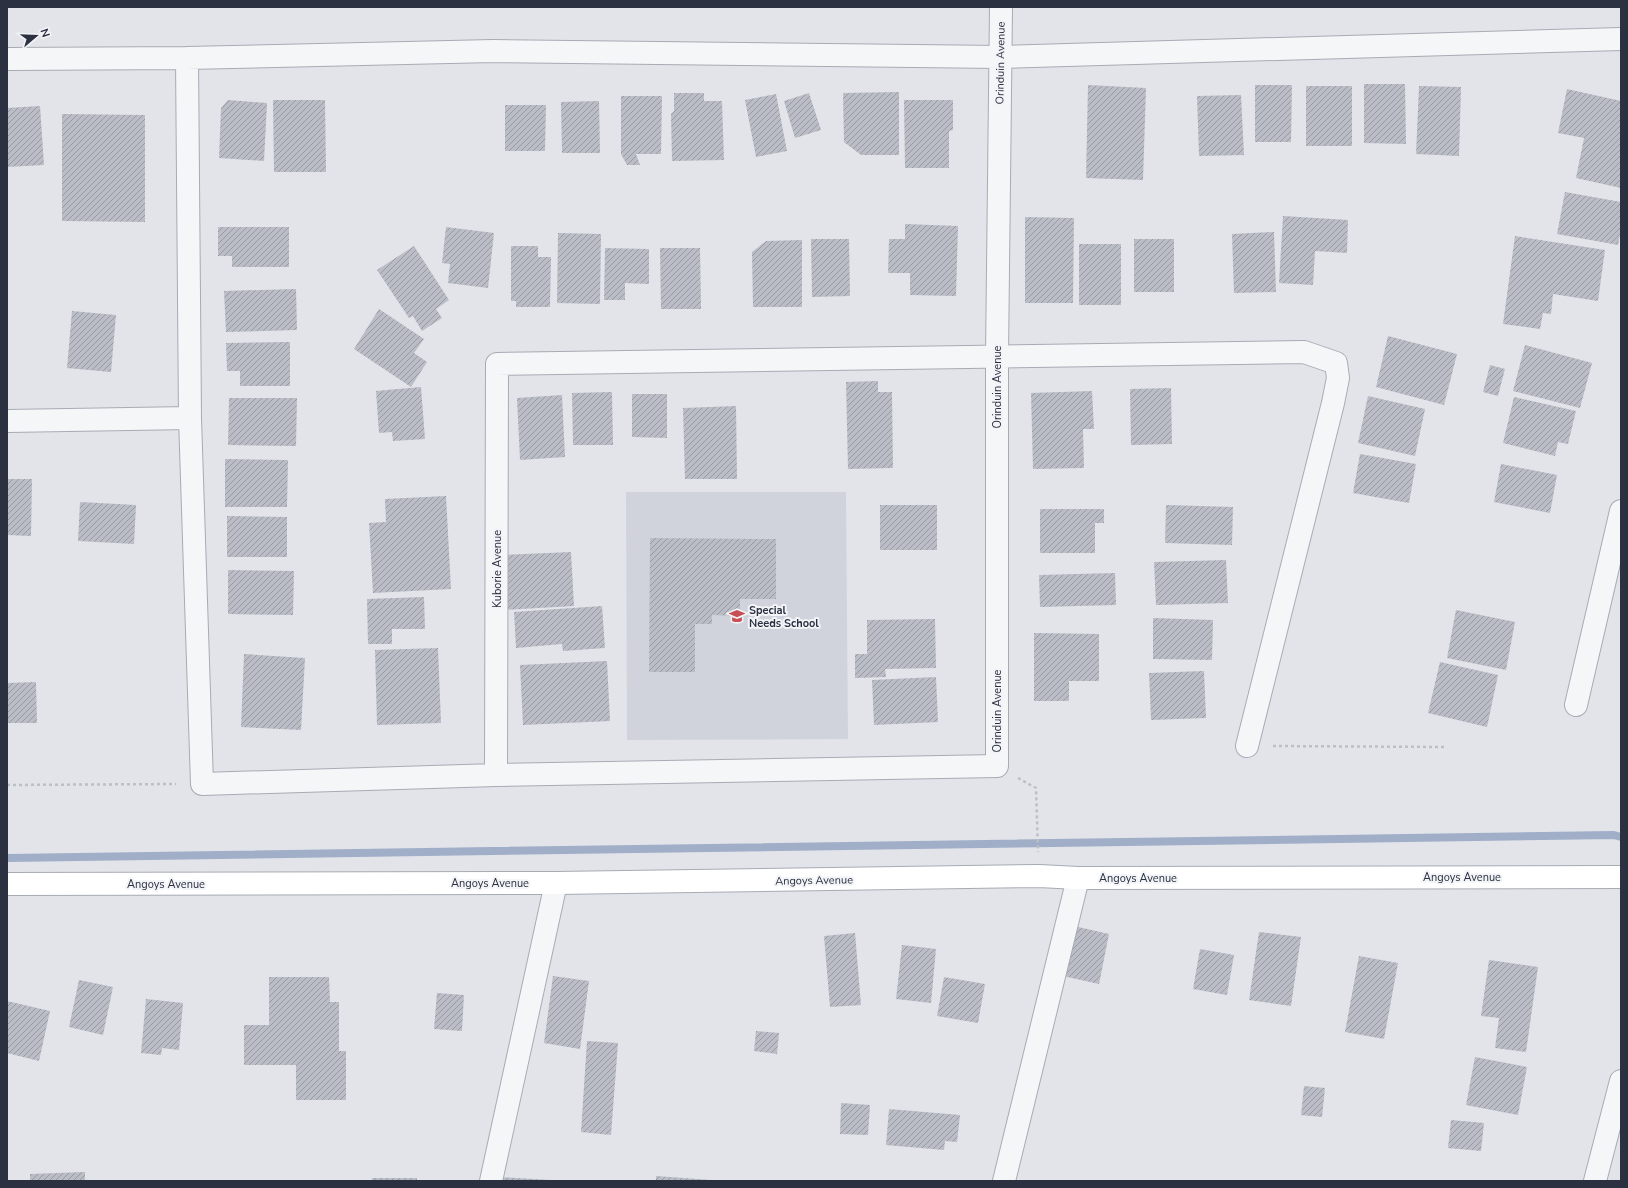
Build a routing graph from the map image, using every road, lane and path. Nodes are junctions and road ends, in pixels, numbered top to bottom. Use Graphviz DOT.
graph roads {
  1 [pos="1001,7"];
  2 [pos="1621,39"];
  3 [pos="187,58"];
  4 [pos="1000,58"];
  5 [pos="7,59"];
  6 [pos="997,356"];
  7 [pos="190,418"];
  8 [pos="7,421"];
  9 [pos="1621,511"];
  10 [pos="1576,705"];
  11 [pos="1247,746"];
  12 [pos="1445,747"];
  13 [pos="496,775"];
  14 [pos="202,784"];
  15 [pos="7,785"];
  16 [pos="1036,788"];
  17 [pos="1038,856"];
  18 [pos="1621,877"];
  19 [pos="1078,878"];
  20 [pos="556,883"];
  21 [pos="7,884"];
  22 [pos="1621,1081"];
  23 [pos="491,1181"];
  24 [pos="1004,1181"];
  25 [pos="1595,1181"];
  1 -- 4 [label="street, Orinduin Avenue"];
  2 -- 4 [label="street"];
  3 -- 4 [label="street"];
  3 -- 5 [label="street"];
  3 -- 7 [label="street"];
  4 -- 6 [label="street, Orinduin Avenue"];
  6 -- 11 [label="street"];
  6 -- 13 [label="street, Kuborie Avenue"];
  6 -- 13 [label="street, Orinduin Avenue"];
  7 -- 8 [label="street"];
  7 -- 14 [label="street"];
  9 -- 10 [label="street"];
  11 -- 12 [label="path"];
  13 -- 14 [label="street"];
  14 -- 15 [label="path"];
  16 -- 17 [label="path"];
  18 -- 19 [label="street, Angoys Avenue"];
  19 -- 20 [label="street, Angoys Avenue"];
  19 -- 24 [label="street"];
  20 -- 21 [label="street, Angoys Avenue"];
  20 -- 23 [label="street"];
  22 -- 25 [label="street"];
}
